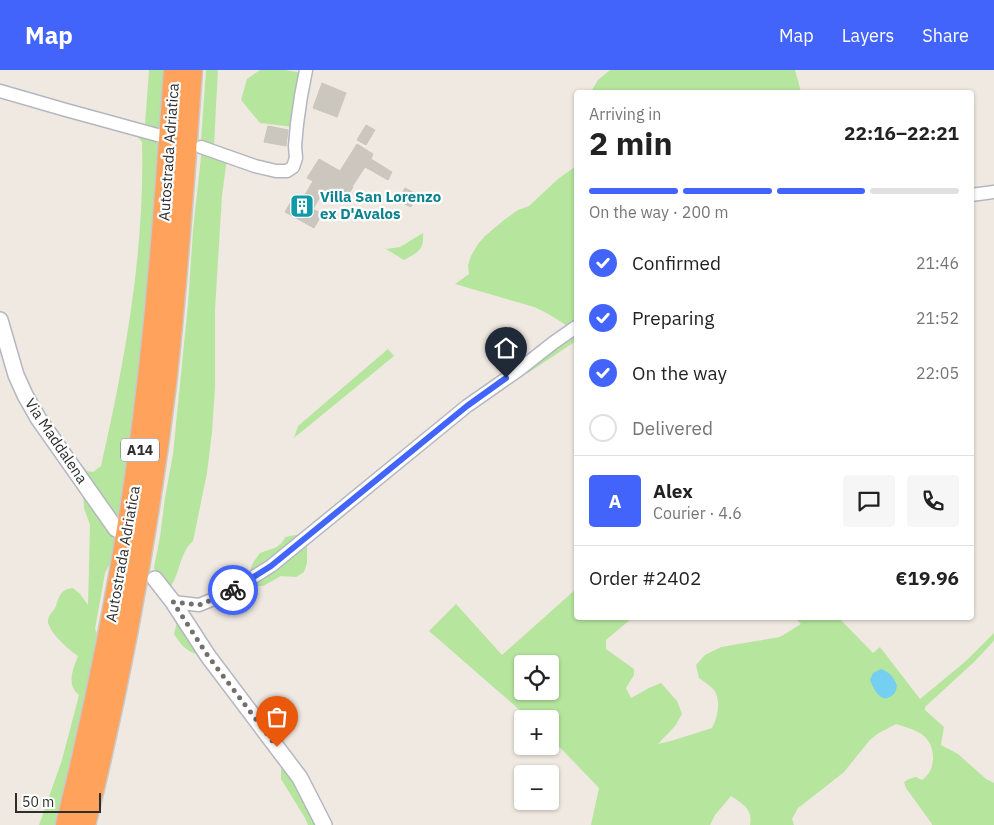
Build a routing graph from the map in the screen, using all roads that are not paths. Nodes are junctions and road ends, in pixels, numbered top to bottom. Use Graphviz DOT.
graph roads {
  1 [pos="175,70"];
  2 [pos="191,70"];
  3 [pos="306,70"];
  4 [pos="0,91"];
  5 [pos="162,136"];
  6 [pos="201,147"];
  7 [pos="994,192"];
  8 [pos="974,195"];
  9 [pos="0,320"];
  10 [pos="574,328"];
  11 [pos="116,529"];
  12 [pos="155,579"];
  13 [pos="173,602"];
  14 [pos="67,825"];
  15 [pos="84,825"];
  16 [pos="324,825"];
  1 -- 14 [label="highway, Autostrada Adriatica / A14"];
  2 -- 15 [label="highway, Autostrada Adriatica / A14"];
  3 -- 6 [label="street"];
  4 -- 5 [label="street"];
  7 -- 8 [label="street"];
  9 -- 11 [label="street, Via Maddalena"];
  10 -- 13 [label="street"];
  12 -- 13 [label="street"];
  13 -- 16 [label="street"];
}
